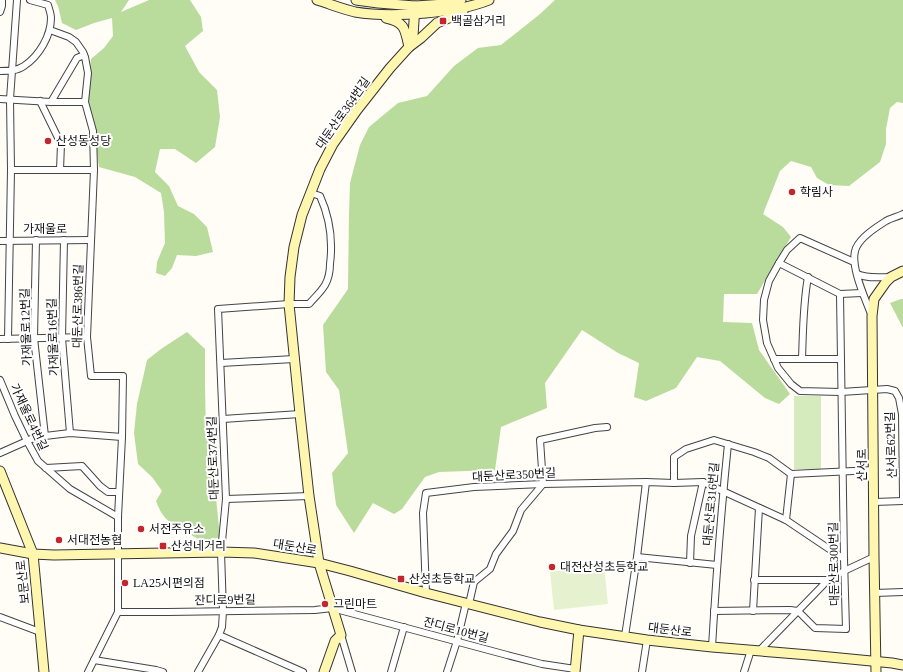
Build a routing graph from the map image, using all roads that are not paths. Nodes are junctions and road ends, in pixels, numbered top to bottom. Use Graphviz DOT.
graph roads {
  1 [pos="2,0"];
  2 [pos="17,0"];
  3 [pos="30,0"];
  4 [pos="317,0"];
  5 [pos="356,0"];
  6 [pos="461,0"];
  7 [pos="488,0"];
  8 [pos="415,10"];
  9 [pos="0,12"];
  10 [pos="365,13"];
  11 [pos="50,30"];
  12 [pos="409,47"];
  13 [pos="84,55"];
  14 [pos="0,71"];
  15 [pos="12,71"];
  16 [pos="0,99"];
  17 [pos="10,99"];
  18 [pos="40,101"];
  19 [pos="51,102"];
  20 [pos="86,102"];
  21 [pos="11,170"];
  22 [pos="60,170"];
  23 [pos="94,170"];
  24 [pos="311,193"];
  25 [pos="903,214"];
  26 [pos="36,240"];
  27 [pos="64,240"];
  28 [pos="91,240"];
  29 [pos="0,241"];
  30 [pos="9,241"];
  31 [pos="854,262"];
  32 [pos="779,263"];
  33 [pos="903,271"];
  34 [pos="857,274"];
  35 [pos="808,277"];
  36 [pos="891,277"];
  37 [pos="862,293"];
  38 [pos="840,294"];
  39 [pos="289,304"];
  40 [pos="872,316"];
  41 [pos="87,337"];
  42 [pos="0,338"];
  43 [pos="34,338"];
  44 [pos="62,338"];
  45 [pos="8,339"];
  46 [pos="294,359"];
  47 [pos="774,359"];
  48 [pos="802,359"];
  49 [pos="841,359"];
  50 [pos="221,363"];
  51 [pos="0,380"];
  52 [pos="873,390"];
  53 [pos="841,392"];
  54 [pos="300,414"];
  55 [pos="223,419"];
  56 [pos="607,427"];
  57 [pos="70,433"];
  58 [pos="45,436"];
  59 [pos="122,437"];
  60 [pos="27,441"];
  61 [pos="903,443"];
  62 [pos="728,444"];
  63 [pos="0,453"];
  64 [pos="46,468"];
  65 [pos="874,470"];
  66 [pos="0,471"];
  67 [pos="843,471"];
  68 [pos="791,474"];
  69 [pos="646,482"];
  70 [pos="702,482"];
  71 [pos="674,483"];
  72 [pos="543,484"];
  73 [pos="119,492"];
  74 [pos="723,492"];
  75 [pos="309,496"];
  76 [pos="903,498"];
  77 [pos="226,499"];
  78 [pos="903,501"];
  79 [pos="874,502"];
  80 [pos="759,508"];
  81 [pos="118,517"];
  82 [pos="786,520"];
  83 [pos="0,548"];
  84 [pos="221,552"];
  85 [pos="33,554"];
  86 [pos="117,554"];
  87 [pos="637,557"];
  88 [pos="874,557"];
  89 [pos="844,559"];
  90 [pos="319,563"];
  91 [pos="690,563"];
  92 [pos="717,566"];
  93 [pos="844,571"];
  94 [pos="754,580"];
  95 [pos="828,580"];
  96 [pos="903,592"];
  97 [pos="426,593"];
  98 [pos="875,593"];
  99 [pos="468,603"];
  100 [pos="332,608"];
  101 [pos="223,611"];
  102 [pos="714,611"];
  103 [pos="752,611"];
  104 [pos="798,611"];
  105 [pos="118,612"];
  106 [pos="0,617"];
  107 [pos="404,627"];
  108 [pos="579,630"];
  109 [pos="40,632"];
  110 [pos="219,635"];
  111 [pos="341,636"];
  112 [pos="624,636"];
  113 [pos="647,640"];
  114 [pos="457,641"];
  115 [pos="712,647"];
  116 [pos="755,651"];
  117 [pos="94,660"];
  118 [pos="876,661"];
  119 [pos="903,665"];
  120 [pos="575,670"];
  121 [pos="44,672"];
  122 [pos="88,672"];
  123 [pos="164,672"];
  124 [pos="198,672"];
  125 [pos="303,672"];
  126 [pos="324,672"];
  127 [pos="352,672"];
  128 [pos="391,672"];
  129 [pos="447,672"];
  130 [pos="642,672"];
  131 [pos="744,672"];
  132 [pos="876,672"];
  1 -- 9 [label="street"];
  2 -- 15 [label="street"];
  3 -- 11 [label="street"];
  4 -- 10 [label="main road"];
  5 -- 8 [label="main road"];
  6 -- 8 [label="main road"];
  7 -- 8 [label="main road"];
  7 -- 12 [label="main road"];
  8 -- 10 [label="main road"];
  8 -- 12 [label="main road, 대둔산로364번길"];
  10 -- 12 [label="main road"];
  11 -- 13 [label="street, 대둔산로386번길"];
  11 -- 15 [label="street"];
  12 -- 24 [label="main road, 대둔산로364번길"];
  13 -- 19 [label="street"];
  13 -- 20 [label="street, 대둔산로386번길"];
  14 -- 15 [label="street"];
  15 -- 17 [label="street"];
  16 -- 17 [label="street"];
  17 -- 18 [label="street"];
  17 -- 21 [label="street"];
  18 -- 19 [label="street"];
  18 -- 22 [label="street"];
  19 -- 20 [label="street"];
  20 -- 23 [label="street, 대둔산로386번길"];
  21 -- 22 [label="street"];
  21 -- 30 [label="street"];
  22 -- 23 [label="street"];
  23 -- 28 [label="street, 대둔산로386번길"];
  24 -- 39 [label="main road, 대둔산로364번길"];
  24 -- 39 [label="street"];
  25 -- 31 [label="street"];
  26 -- 27 [label="street, 가재울로"];
  26 -- 30 [label="street, 가재울로"];
  26 -- 43 [label="street, 가재울로12번길"];
  27 -- 28 [label="street, 가재울로"];
  27 -- 44 [label="street, 가재울로16번길"];
  28 -- 41 [label="street, 대둔산로386번길"];
  29 -- 30 [label="street, 가재울로"];
  30 -- 45 [label="street"];
  31 -- 32 [label="street"];
  31 -- 34 [label="street"];
  32 -- 35 [label="street"];
  32 -- 47 [label="street"];
  33 -- 36 [label="main road, 산서로"];
  34 -- 36 [label="street"];
  34 -- 37 [label="street"];
  35 -- 38 [label="street"];
  35 -- 48 [label="street"];
  36 -- 40 [label="main road, 산서로"];
  37 -- 38 [label="street"];
  37 -- 40 [label="street"];
  38 -- 49 [label="street, 대둔산로300번길"];
  39 -- 46 [label="main road, 대둔산로364번길"];
  39 -- 50 [label="street, 대둔산로374번길"];
  40 -- 52 [label="main road, 산서로"];
  41 -- 44 [label="street"];
  41 -- 59 [label="street, 대둔산로386번길"];
  42 -- 45 [label="street"];
  43 -- 44 [label="street"];
  43 -- 45 [label="street"];
  43 -- 58 [label="street, 가재울로12번길"];
  44 -- 57 [label="street, 가재울로16번길"];
  46 -- 50 [label="street"];
  46 -- 54 [label="main road, 대둔산로364번길"];
  47 -- 48 [label="street"];
  47 -- 53 [label="street"];
  48 -- 49 [label="street"];
  49 -- 53 [label="street, 대둔산로300번길"];
  50 -- 55 [label="street, 대둔산로374번길"];
  51 -- 60 [label="street, 가재울로4번길"];
  52 -- 53 [label="street"];
  52 -- 61 [label="street, 산서로62번길"];
  52 -- 65 [label="main road, 산서로"];
  53 -- 67 [label="street, 대둔산로300번길"];
  54 -- 55 [label="street"];
  54 -- 75 [label="main road, 대둔산로364번길"];
  55 -- 77 [label="street, 대둔산로374번길"];
  56 -- 72 [label="street"];
  57 -- 58 [label="street"];
  57 -- 59 [label="street"];
  58 -- 60 [label="street"];
  59 -- 73 [label="street, 대둔산로386번길"];
  60 -- 63 [label="street"];
  60 -- 64 [label="street, 가재울로4번길"];
  61 -- 76 [label="street, 산서로62번길"];
  62 -- 68 [label="street"];
  62 -- 71 [label="street"];
  62 -- 74 [label="street, 대둔산로316번길"];
  64 -- 73 [label="street"];
  64 -- 81 [label="street, 가재울로4번길"];
  65 -- 67 [label="street"];
  65 -- 79 [label="main road, 산서로"];
  66 -- 85 [label="main road, 보문산로"];
  67 -- 68 [label="street"];
  67 -- 89 [label="street, 대둔산로300번길"];
  68 -- 82 [label="street"];
  69 -- 71 [label="street, 대둔산로350번길"];
  69 -- 72 [label="street, 대둔산로350번길"];
  69 -- 87 [label="street"];
  70 -- 71 [label="street, 대둔산로350번길"];
  70 -- 74 [label="street, 대둔산로350번길"];
  70 -- 91 [label="street"];
  72 -- 97 [label="street, 대둔산로350번길"];
  72 -- 99 [label="street"];
  73 -- 81 [label="street, 대둔산로386번길"];
  74 -- 80 [label="street, 대둔산로350번길"];
  74 -- 92 [label="street, 대둔산로316번길"];
  75 -- 77 [label="street"];
  75 -- 90 [label="main road, 대둔산로364번길"];
  77 -- 84 [label="street, 대둔산로374번길"];
  78 -- 79 [label="street"];
  79 -- 88 [label="main road, 산서로"];
  80 -- 82 [label="street, 대둔산로350번길"];
  80 -- 94 [label="street"];
  81 -- 86 [label="street, 대둔산로386번길"];
  82 -- 89 [label="street, 대둔산로350번길"];
  83 -- 85 [label="main road, 대둔산로"];
  84 -- 86 [label="main road, 대둔산로"];
  84 -- 90 [label="main road, 대둔산로"];
  84 -- 101 [label="street, 대둔산로374번길"];
  85 -- 86 [label="main road, 대둔산로"];
  85 -- 109 [label="main road, 보문산로"];
  86 -- 105 [label="street, 대둔산로386번길"];
  87 -- 91 [label="street"];
  87 -- 112 [label="street"];
  88 -- 93 [label="street"];
  88 -- 98 [label="main road, 산서로"];
  89 -- 93 [label="street, 대둔산로300번길"];
  90 -- 97 [label="main road, 대둔산로"];
  90 -- 100 [label="main road, 대둔산로364번길"];
  91 -- 92 [label="street"];
  92 -- 102 [label="street, 대둔산로316번길"];
  93 -- 95 [label="street"];
  93 -- 104 [label="street, 대둔산로300번길"];
  94 -- 95 [label="street"];
  94 -- 103 [label="street"];
  95 -- 104 [label="street"];
  96 -- 98 [label="street"];
  97 -- 99 [label="main road, 대둔산로"];
  98 -- 118 [label="main road, 산서로"];
  99 -- 108 [label="main road, 대둔산로"];
  99 -- 114 [label="street"];
  100 -- 101 [label="street, 잔디로9번길"];
  100 -- 107 [label="street, 잔디로10번길"];
  100 -- 111 [label="main road, 대둔산로364번길"];
  101 -- 105 [label="street, 잔디로9번길"];
  101 -- 110 [label="street, 대둔산로374번길"];
  102 -- 103 [label="street"];
  102 -- 115 [label="street, 대둔산로316번길"];
  103 -- 104 [label="street"];
  104 -- 116 [label="street"];
  105 -- 117 [label="street"];
  106 -- 109 [label="street"];
  107 -- 114 [label="street, 잔디로10번길"];
  107 -- 128 [label="street"];
  108 -- 112 [label="main road, 대둔산로"];
  108 -- 120 [label="main road"];
  109 -- 121 [label="main road, 보문산로"];
  110 -- 124 [label="street, 대둔산로374번길"];
  110 -- 125 [label="street"];
  111 -- 126 [label="main road"];
  111 -- 127 [label="street"];
  112 -- 113 [label="main road, 대둔산로"];
  113 -- 115 [label="main road, 대둔산로"];
  113 -- 130 [label="street"];
  114 -- 120 [label="street, 잔디로10번길"];
  114 -- 129 [label="street"];
  115 -- 116 [label="main road, 대둔산로"];
  116 -- 118 [label="main road, 대둔산로"];
  116 -- 131 [label="street"];
  117 -- 122 [label="street"];
  117 -- 123 [label="street"];
  118 -- 119 [label="main road, 대둔산로"];
  118 -- 132 [label="main road, 산서로"];
}
